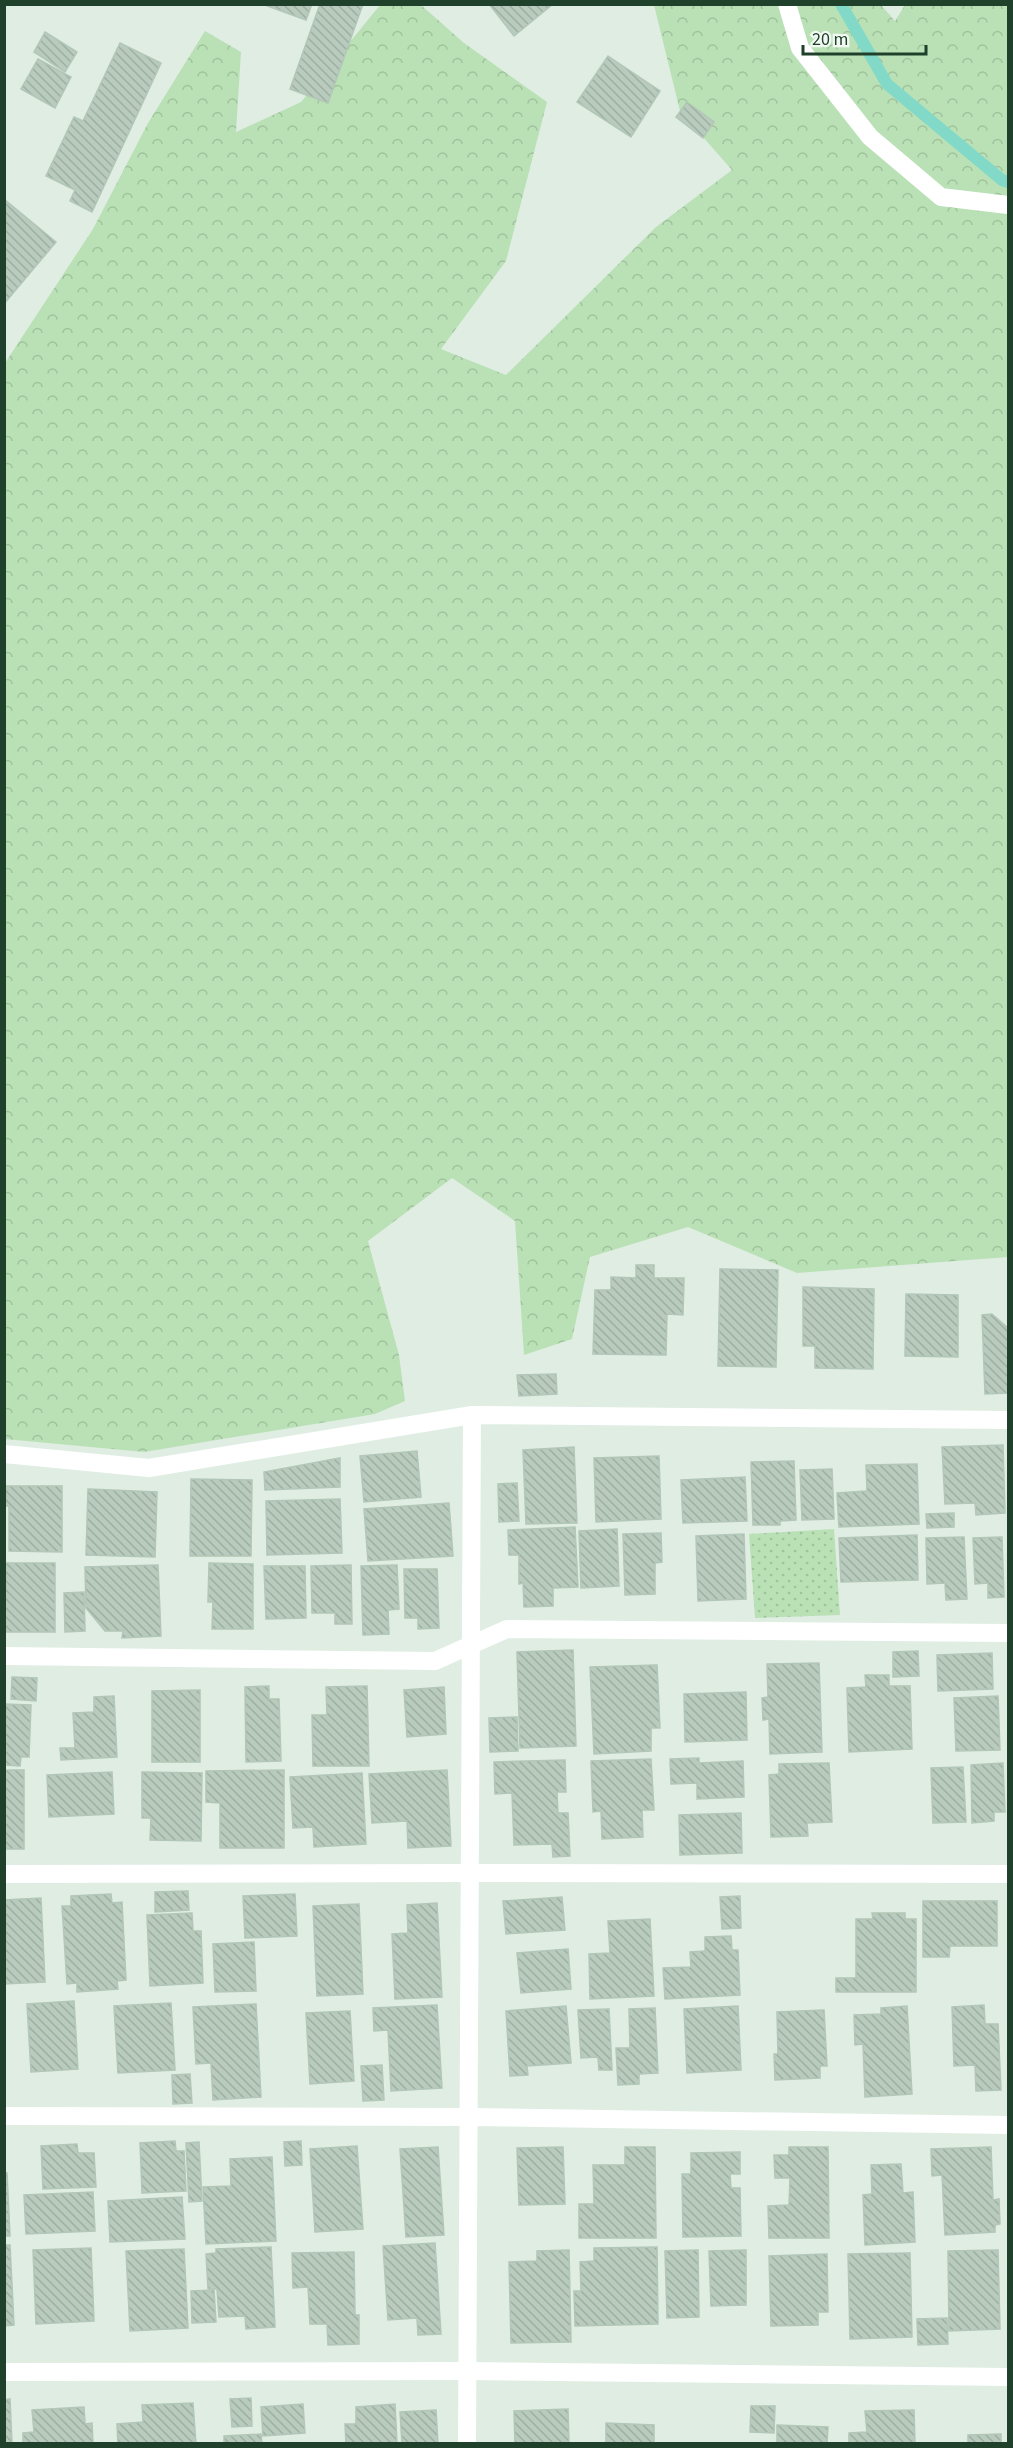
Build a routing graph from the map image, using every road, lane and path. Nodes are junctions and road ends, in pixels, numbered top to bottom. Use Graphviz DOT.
graph roads {
  1 [pos="787,4"];
  2 [pos="1008,205"];
  3 [pos="472,1415"];
  4 [pos="1008,1420"];
  5 [pos="4,1454"];
  6 [pos="1008,1634"];
  7 [pos="471,1644"];
  8 [pos="4,1656"];
  9 [pos="469,1873"];
  10 [pos="4,1874"];
  11 [pos="1008,1874"];
  12 [pos="4,2116"];
  13 [pos="468,2117"];
  14 [pos="1008,2125"];
  15 [pos="467,2371"];
  16 [pos="4,2372"];
  17 [pos="1008,2377"];
  18 [pos="467,2444"];
  1 -- 2 [label="street"];
  3 -- 4 [label="street"];
  3 -- 5 [label="street"];
  3 -- 7 [label="street"];
  6 -- 7 [label="street"];
  7 -- 8 [label="street"];
  7 -- 9 [label="street"];
  9 -- 10 [label="street"];
  9 -- 11 [label="street"];
  9 -- 13 [label="street"];
  12 -- 13 [label="street"];
  13 -- 14 [label="street"];
  13 -- 15 [label="street"];
  15 -- 16 [label="street"];
  15 -- 17 [label="street"];
  15 -- 18 [label="street"];
}
